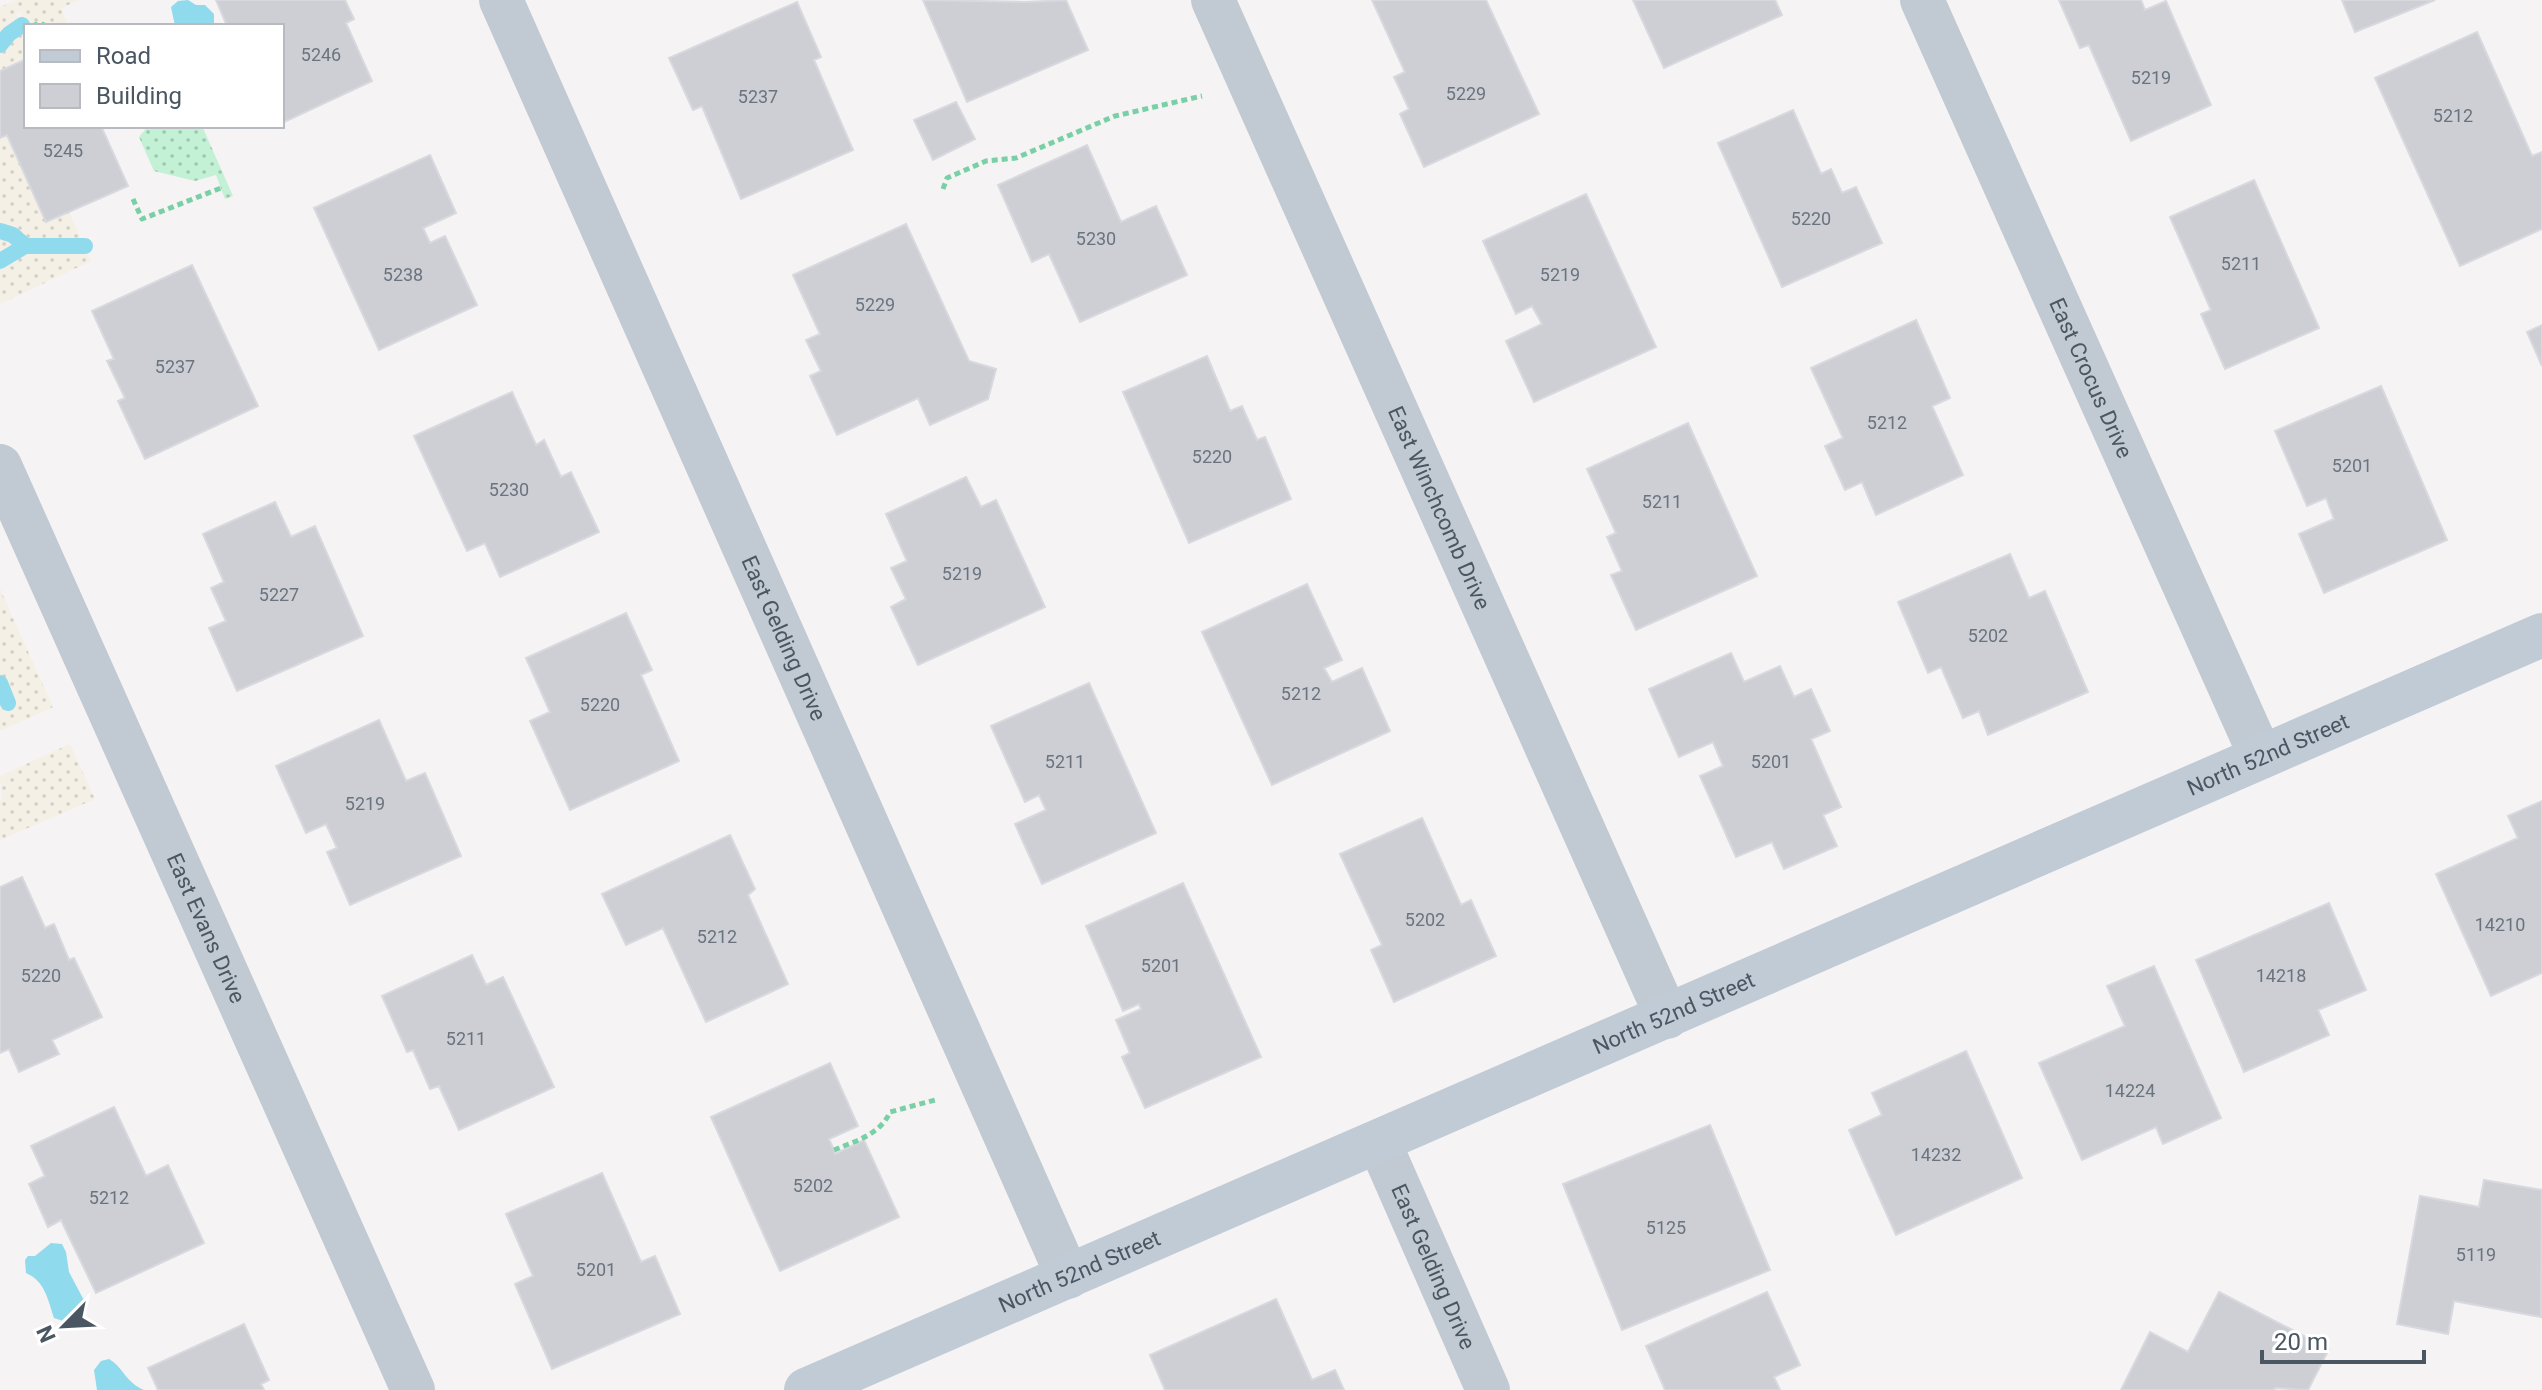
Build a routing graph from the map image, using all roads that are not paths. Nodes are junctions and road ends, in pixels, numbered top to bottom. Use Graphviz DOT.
graph roads {
  1 [pos="501,0"];
  2 [pos="1213,0"];
  3 [pos="1922,0"];
  4 [pos="0,466"];
  5 [pos="2542,635"];
  6 [pos="2261,757"];
  7 [pos="1667,1017"];
  8 [pos="1379,1142"];
  9 [pos="1068,1277"];
  10 [pos="413,1390"];
  11 [pos="806,1390"];
  12 [pos="1488,1390"];
  1 -- 9 [label="street, East Gelding Drive"];
  2 -- 7 [label="street, East Winchcomb Drive"];
  3 -- 6 [label="street, East Crocus Drive"];
  4 -- 10 [label="street, East Evans Drive"];
  5 -- 6 [label="street, North 52nd Street"];
  6 -- 7 [label="street, North 52nd Street"];
  7 -- 8 [label="street, North 52nd Street"];
  8 -- 9 [label="street, North 52nd Street"];
  8 -- 12 [label="street, East Gelding Drive"];
  9 -- 11 [label="street, North 52nd Street"];
}
